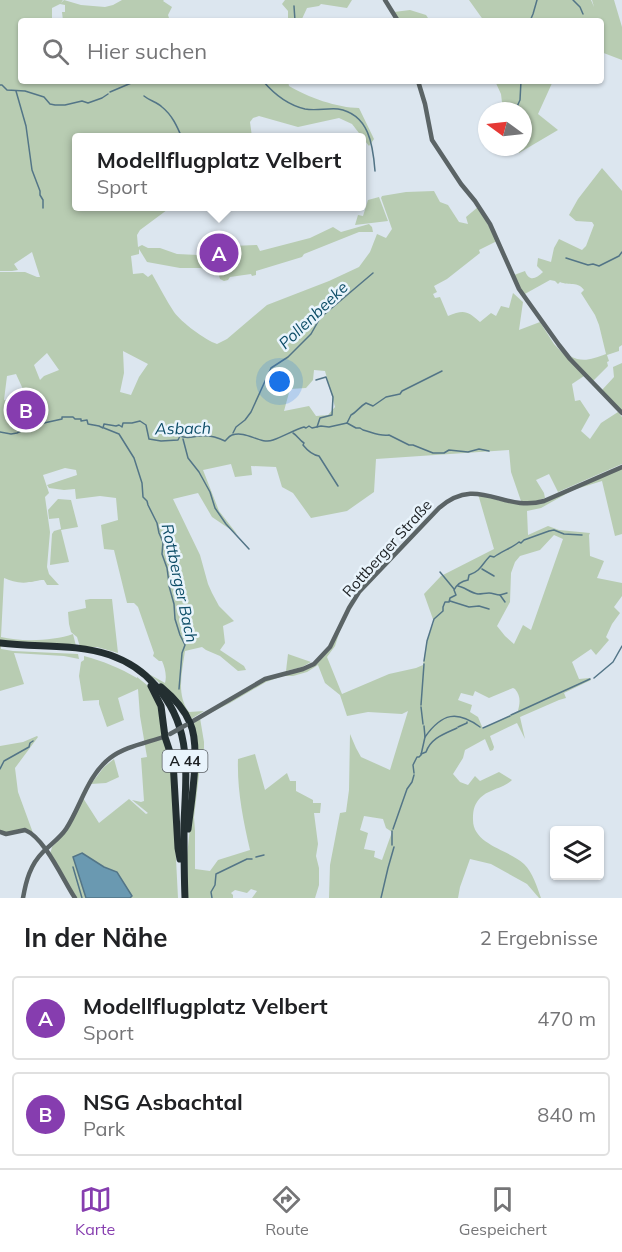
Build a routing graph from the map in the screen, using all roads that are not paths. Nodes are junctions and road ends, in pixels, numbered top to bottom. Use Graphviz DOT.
graph roads {
  1 [pos="385,0"];
  2 [pos="396,18"];
  3 [pos="419,84"];
  4 [pos="622,412"];
  5 [pos="622,466"];
  6 [pos="0,645"];
  7 [pos="145,675"];
  8 [pos="151,686"];
  9 [pos="188,724"];
  10 [pos="168,735"];
  11 [pos="0,832"];
  12 [pos="45,850"];
  13 [pos="182,858"];
  14 [pos="23,898"];
  15 [pos="75,898"];
  16 [pos="183,898"];
  1 -- 2 [label="street"];
  3 -- 4 [label="street"];
  5 -- 9 [label="street, Rottberger Straße"];
  6 -- 7 [label="highway, A 44"];
  6 -- 8 [label="highway, A 44"];
  7 -- 9 [label="highway"];
  7 -- 13 [label="highway, A 44"];
  8 -- 10 [label="highway"];
  8 -- 13 [label="highway, A 44"];
  9 -- 10 [label="street, Rottberger Straße, bridge"];
  9 -- 13 [label="highway"];
  10 -- 12 [label="street, Rottberger Straße"];
  10 -- 13 [label="highway"];
  11 -- 12 [label="street"];
  12 -- 14 [label="street, Rottberger Straße"];
  12 -- 15 [label="street"];
  13 -- 16 [label="highway, A 44"];
}
